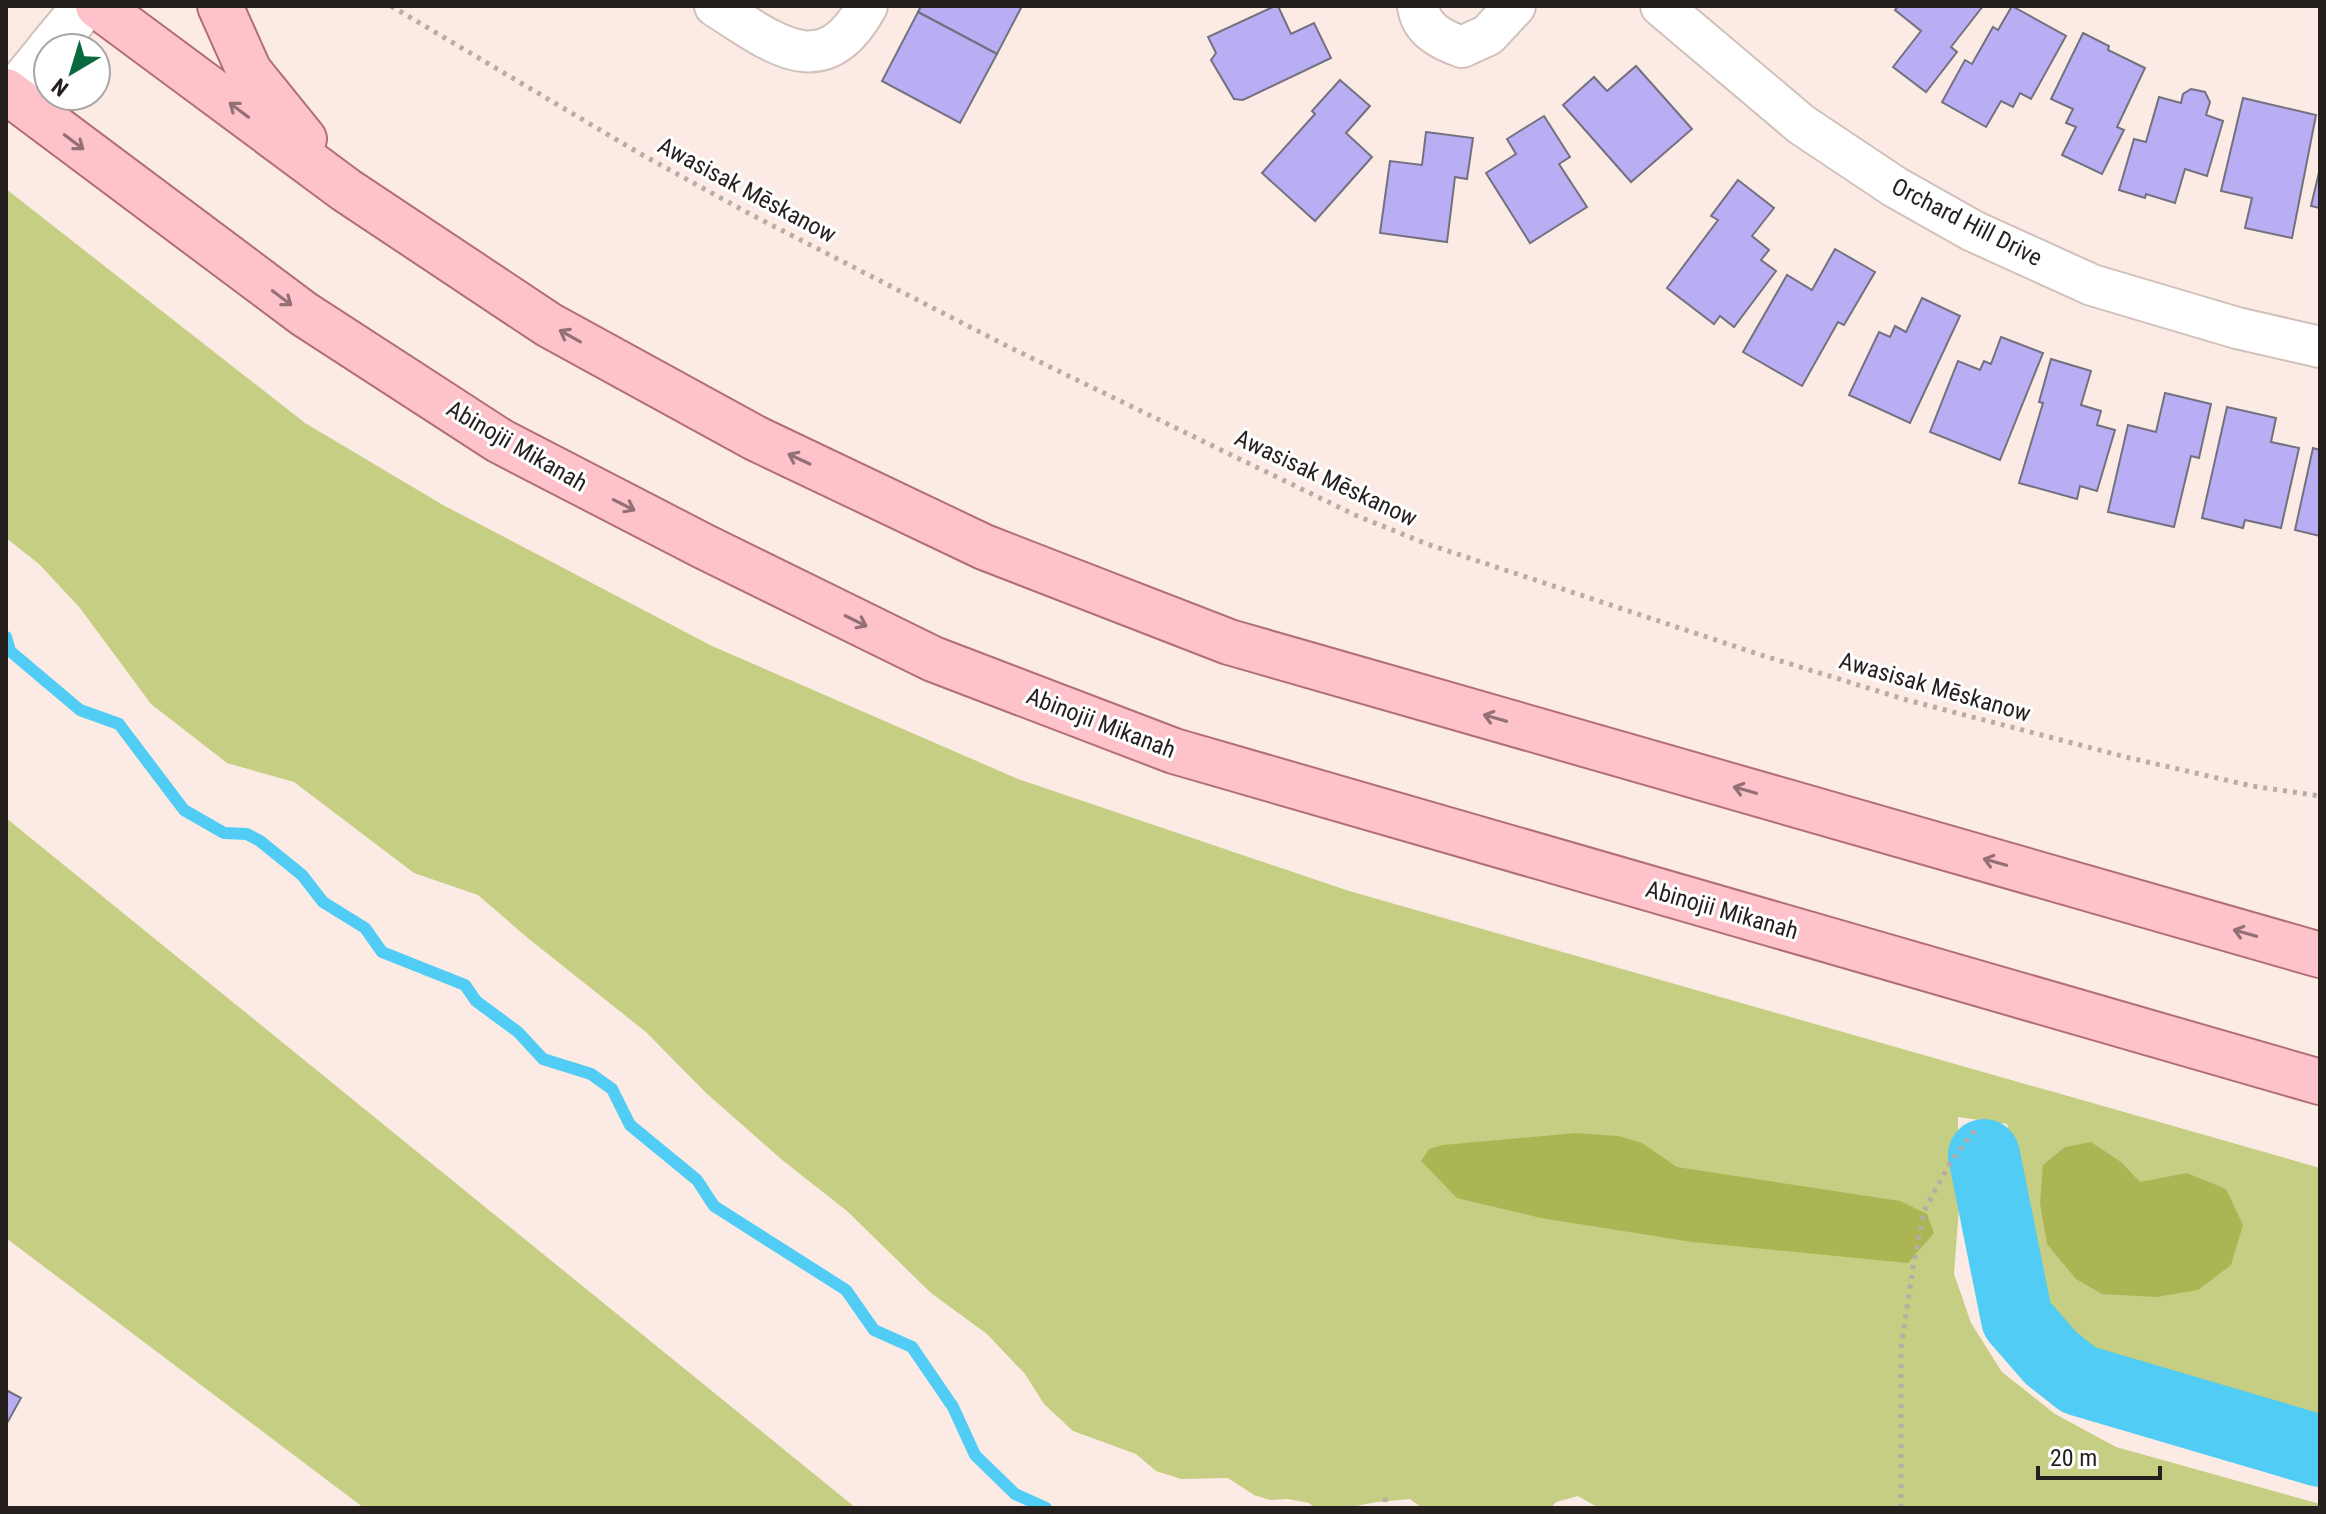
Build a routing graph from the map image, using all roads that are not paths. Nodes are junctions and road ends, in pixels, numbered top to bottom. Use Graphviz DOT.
graph roads {
  1 [pos="85,6"];
  2 [pos="98,6"];
  3 [pos="220,6"];
  4 [pos="715,6"];
  5 [pos="867,6"];
  6 [pos="1418,6"];
  7 [pos="1515,6"];
  8 [pos="1661,6"];
  9 [pos="63,32"];
  10 [pos="32,68"];
  11 [pos="9,93"];
  12 [pos="346,190"];
  13 [pos="2320,347"];
  14 [pos="2320,955"];
  15 [pos="2320,1082"];
  1 -- 9 [label="street"];
  12 -- 2 [label="main road, one-way"];
  3 -- 12 [label="main road"];
  4 -- 5 [label="street"];
  6 -- 7 [label="street"];
  8 -- 13 [label="street, Orchard Hill Drive"];
  10 -- 11 [label="street"];
  11 -- 15 [label="main road, Abinojii Mikanah, one-way"];
  14 -- 12 [label="main road, one-way"];
}
